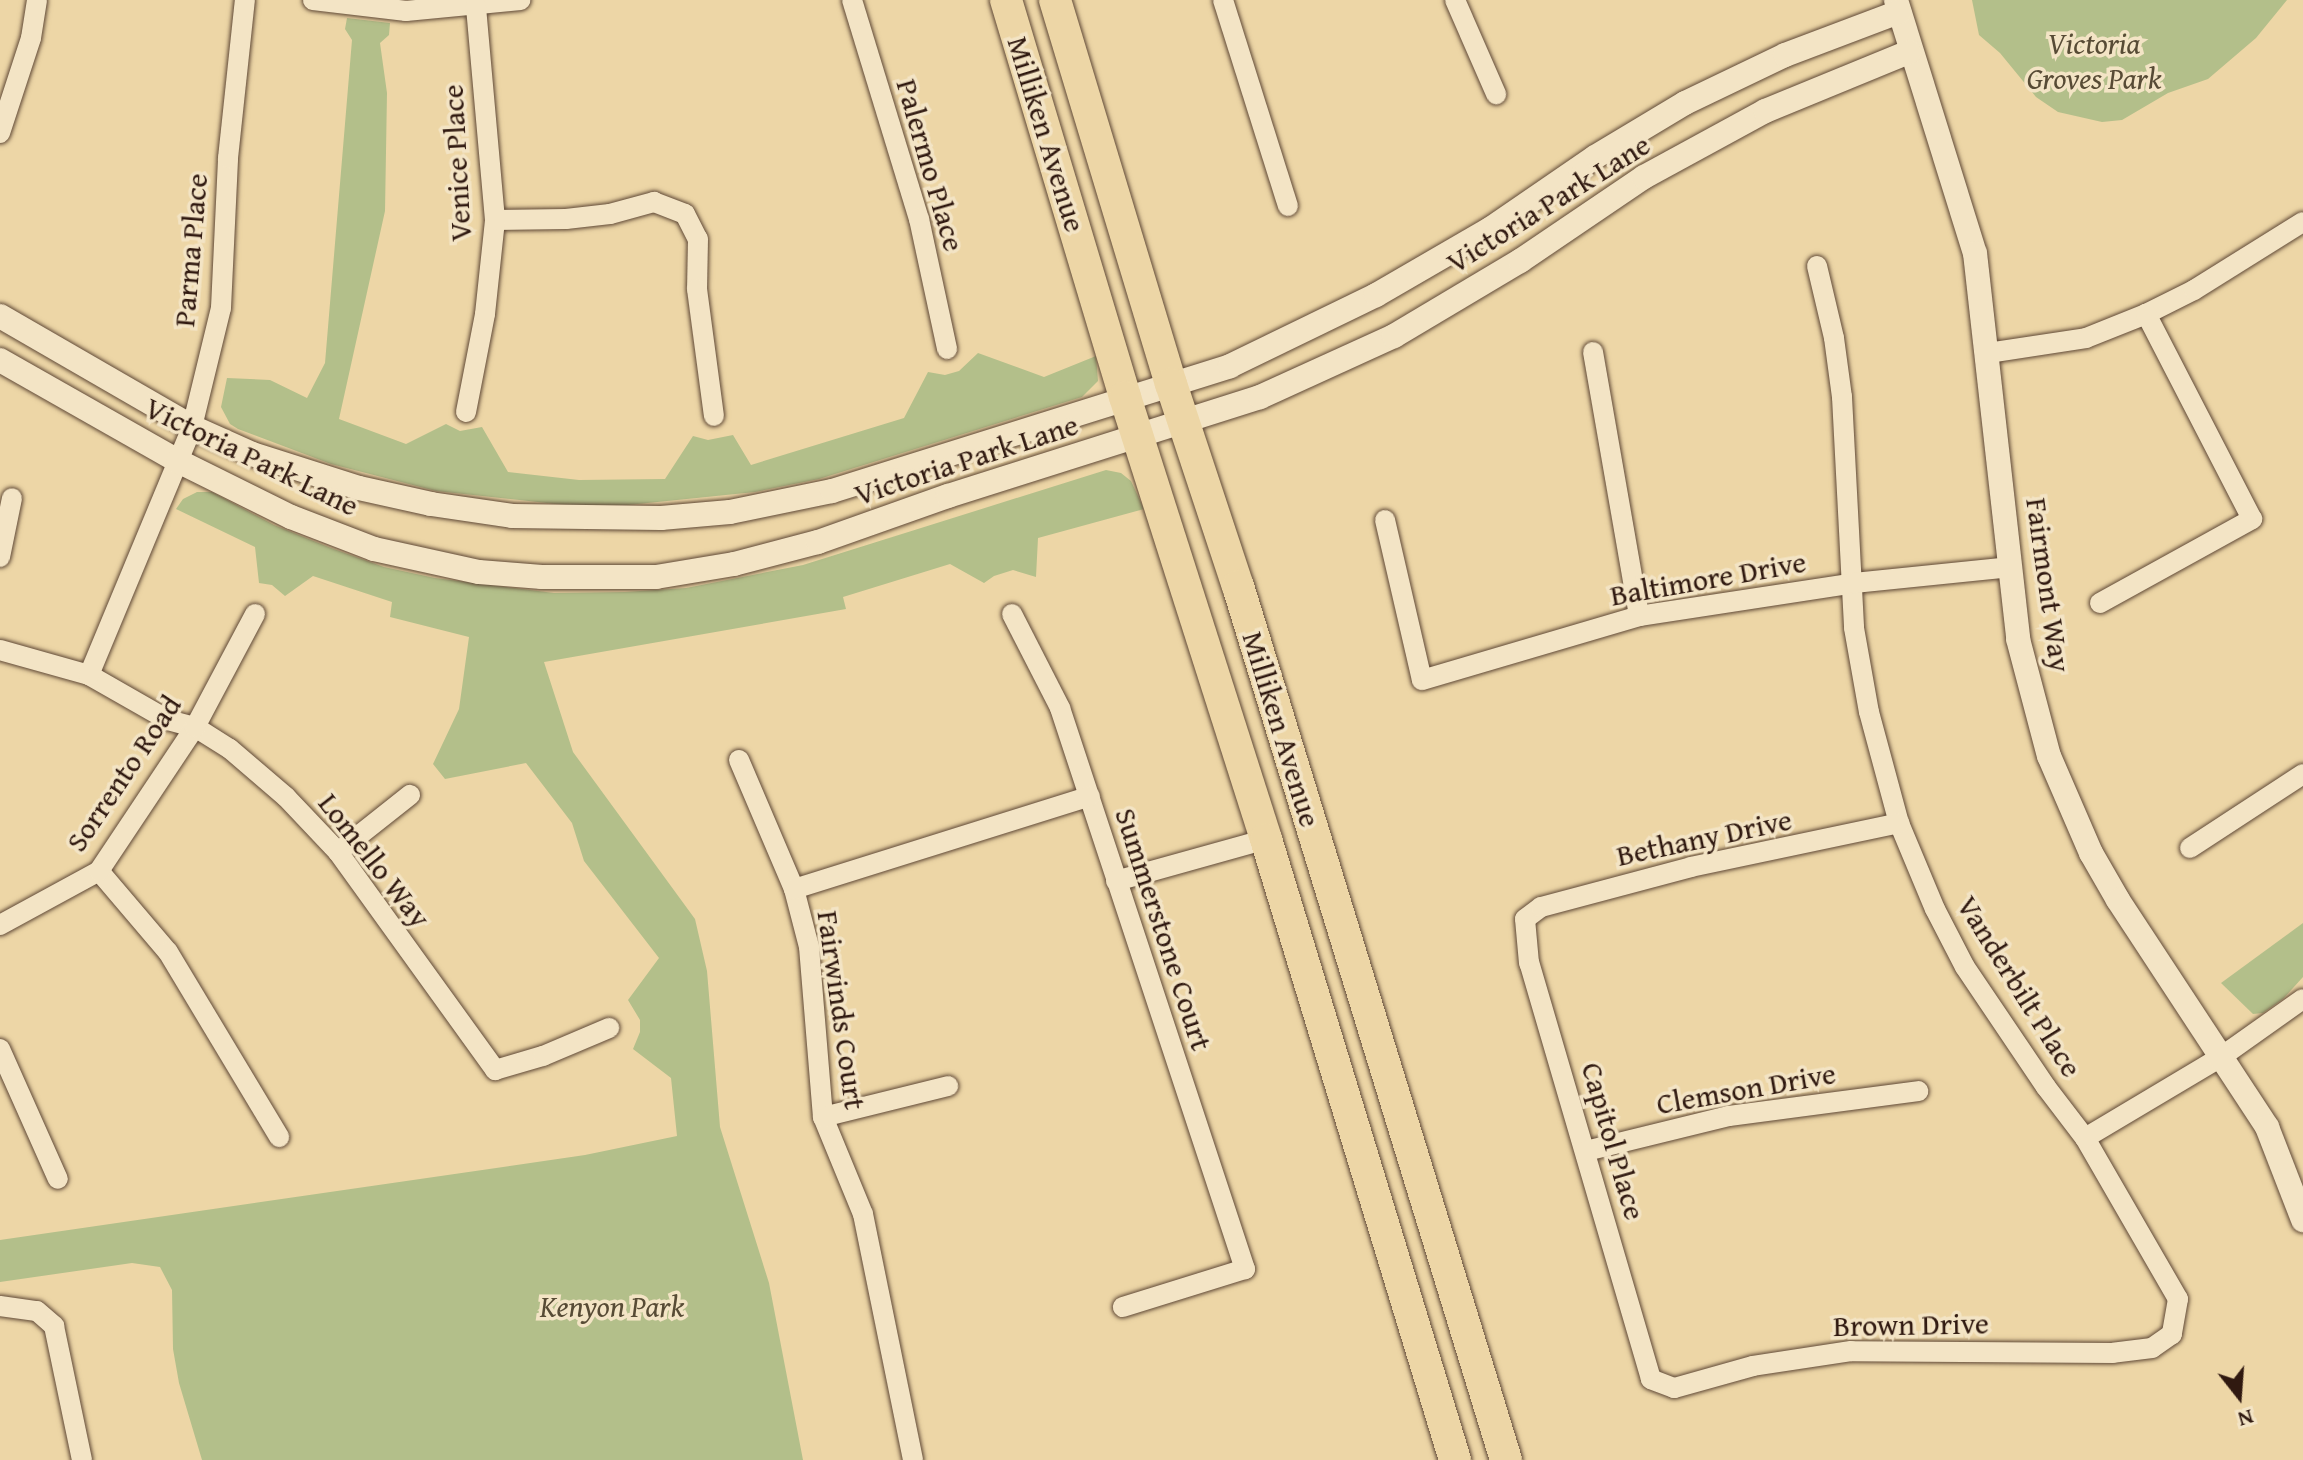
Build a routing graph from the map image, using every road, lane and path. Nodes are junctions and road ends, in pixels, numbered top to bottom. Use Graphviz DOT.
graph roads {
  1 [pos="37,0"];
  2 [pos="245,0"];
  3 [pos="313,0"];
  4 [pos="520,0"];
  5 [pos="852,0"];
  6 [pos="1006,0"];
  7 [pos="1055,0"];
  8 [pos="1223,0"];
  9 [pos="1455,0"];
  10 [pos="476,6"];
  11 [pos="1897,6"];
  12 [pos="1909,52"];
  13 [pos="1496,94"];
  14 [pos="0,133"];
  15 [pos="1288,206"];
  16 [pos="495,220"];
  17 [pos="2303,222"];
  18 [pos="1817,266"];
  19 [pos="2146,314"];
  20 [pos="0,316"];
  21 [pos="947,349"];
  22 [pos="1593,352"];
  23 [pos="1988,353"];
  24 [pos="0,360"];
  25 [pos="1171,384"];
  26 [pos="1125,397"];
  27 [pos="466,412"];
  28 [pos="714,416"];
  29 [pos="1183,423"];
  30 [pos="192,427"];
  31 [pos="1138,437"];
  32 [pos="178,461"];
  33 [pos="12,498"];
  34 [pos="1385,520"];
  35 [pos="0,557"];
  36 [pos="2011,567"];
  37 [pos="1854,583"];
  38 [pos="2100,603"];
  39 [pos="255,614"];
  40 [pos="1012,614"];
  41 [pos="1639,616"];
  42 [pos="0,650"];
  43 [pos="89,675"];
  44 [pos="195,727"];
  45 [pos="739,760"];
  46 [pos="2303,774"];
  47 [pos="410,795"];
  48 [pos="1090,796"];
  49 [pos="1899,823"];
  50 [pos="1266,839"];
  51 [pos="2190,848"];
  52 [pos="338,852"];
  53 [pos="99,871"];
  54 [pos="1116,881"];
  55 [pos="794,889"];
  56 [pos="1525,919"];
  57 [pos="0,925"];
  58 [pos="2303,999"];
  59 [pos="609,1028"];
  60 [pos="0,1049"];
  61 [pos="2221,1057"];
  62 [pos="948,1086"];
  63 [pos="1918,1091"];
  64 [pos="823,1117"];
  65 [pos="279,1137"];
  66 [pos="2085,1138"];
  67 [pos="1586,1151"];
  68 [pos="58,1179"];
  69 [pos="2303,1220"];
  70 [pos="0,1306"];
  71 [pos="1123,1307"];
  72 [pos="2172,1334"];
  73 [pos="1651,1379"];
  74 [pos="82,1460"];
  75 [pos="913,1460"];
  76 [pos="1455,1460"];
  77 [pos="1506,1460"];
  1 -- 14 [label="street"];
  2 -- 30 [label="street, Parma Place"];
  3 -- 10 [label="street"];
  4 -- 10 [label="street"];
  5 -- 21 [label="street, Palermo Place"];
  6 -- 26 [label="main road, Milliken Avenue"];
  7 -- 25 [label="main road, Milliken Avenue"];
  8 -- 15 [label="street"];
  9 -- 13 [label="street"];
  10 -- 16 [label="street, Venice Place"];
  11 -- 12 [label="street, Fairmont Way"];
  11 -- 25 [label="street, Victoria Park Lane"];
  12 -- 23 [label="street, Fairmont Way"];
  12 -- 29 [label="street, Victoria Park Lane"];
  16 -- 27 [label="street, Venice Place"];
  16 -- 28 [label="street"];
  17 -- 19 [label="street"];
  18 -- 37 [label="street, Vanderbilt Place"];
  19 -- 23 [label="street"];
  19 -- 38 [label="street"];
  20 -- 30 [label="street, Victoria Park Lane"];
  22 -- 41 [label="street"];
  23 -- 36 [label="street, Fairmont Way"];
  24 -- 32 [label="street, Victoria Park Lane"];
  25 -- 26 [label="street, Victoria Park Lane"];
  25 -- 29 [label="main road, Milliken Avenue"];
  26 -- 30 [label="street, Victoria Park Lane"];
  26 -- 31 [label="main road, Milliken Avenue"];
  29 -- 31 [label="street, Victoria Park Lane"];
  29 -- 77 [label="main road, Milliken Avenue"];
  30 -- 32 [label="street, Parma Place"];
  31 -- 32 [label="street, Victoria Park Lane"];
  31 -- 50 [label="main road, Milliken Avenue"];
  32 -- 43 [label="street, Parma Place"];
  33 -- 35 [label="street"];
  34 -- 41 [label="street, Baltimore Drive"];
  36 -- 37 [label="street, Baltimore Drive"];
  36 -- 61 [label="street, Fairmont Way"];
  37 -- 41 [label="street, Baltimore Drive"];
  37 -- 49 [label="street, Vanderbilt Place"];
  39 -- 44 [label="street, Sorrento Road"];
  40 -- 48 [label="street, Summerstone Court"];
  42 -- 43 [label="street, Lomello Way"];
  43 -- 44 [label="street, Lomello Way"];
  44 -- 52 [label="street, Lomello Way"];
  44 -- 53 [label="street, Sorrento Road"];
  45 -- 55 [label="street, Fairwinds Court"];
  46 -- 51 [label="street"];
  47 -- 52 [label="street"];
  48 -- 54 [label="street, Summerstone Court"];
  48 -- 55 [label="street"];
  49 -- 56 [label="street, Bethany Drive"];
  49 -- 66 [label="street, Vanderbilt Place"];
  50 -- 54 [label="street"];
  50 -- 76 [label="main road, Milliken Avenue"];
  52 -- 59 [label="street, Lomello Way"];
  53 -- 57 [label="street, Sorrento Road"];
  53 -- 65 [label="street"];
  54 -- 71 [label="street, Summerstone Court"];
  55 -- 64 [label="street, Fairwinds Court"];
  56 -- 67 [label="street, Capitol Place"];
  58 -- 61 [label="street"];
  60 -- 68 [label="street"];
  61 -- 66 [label="street"];
  61 -- 69 [label="street, Fairmont Way"];
  62 -- 64 [label="street"];
  63 -- 67 [label="street, Clemson Drive"];
  64 -- 75 [label="street, Fairwinds Court"];
  66 -- 72 [label="street, Vanderbilt Place"];
  67 -- 73 [label="street, Capitol Place"];
  70 -- 74 [label="street"];
  72 -- 73 [label="street, Brown Drive"];
}
